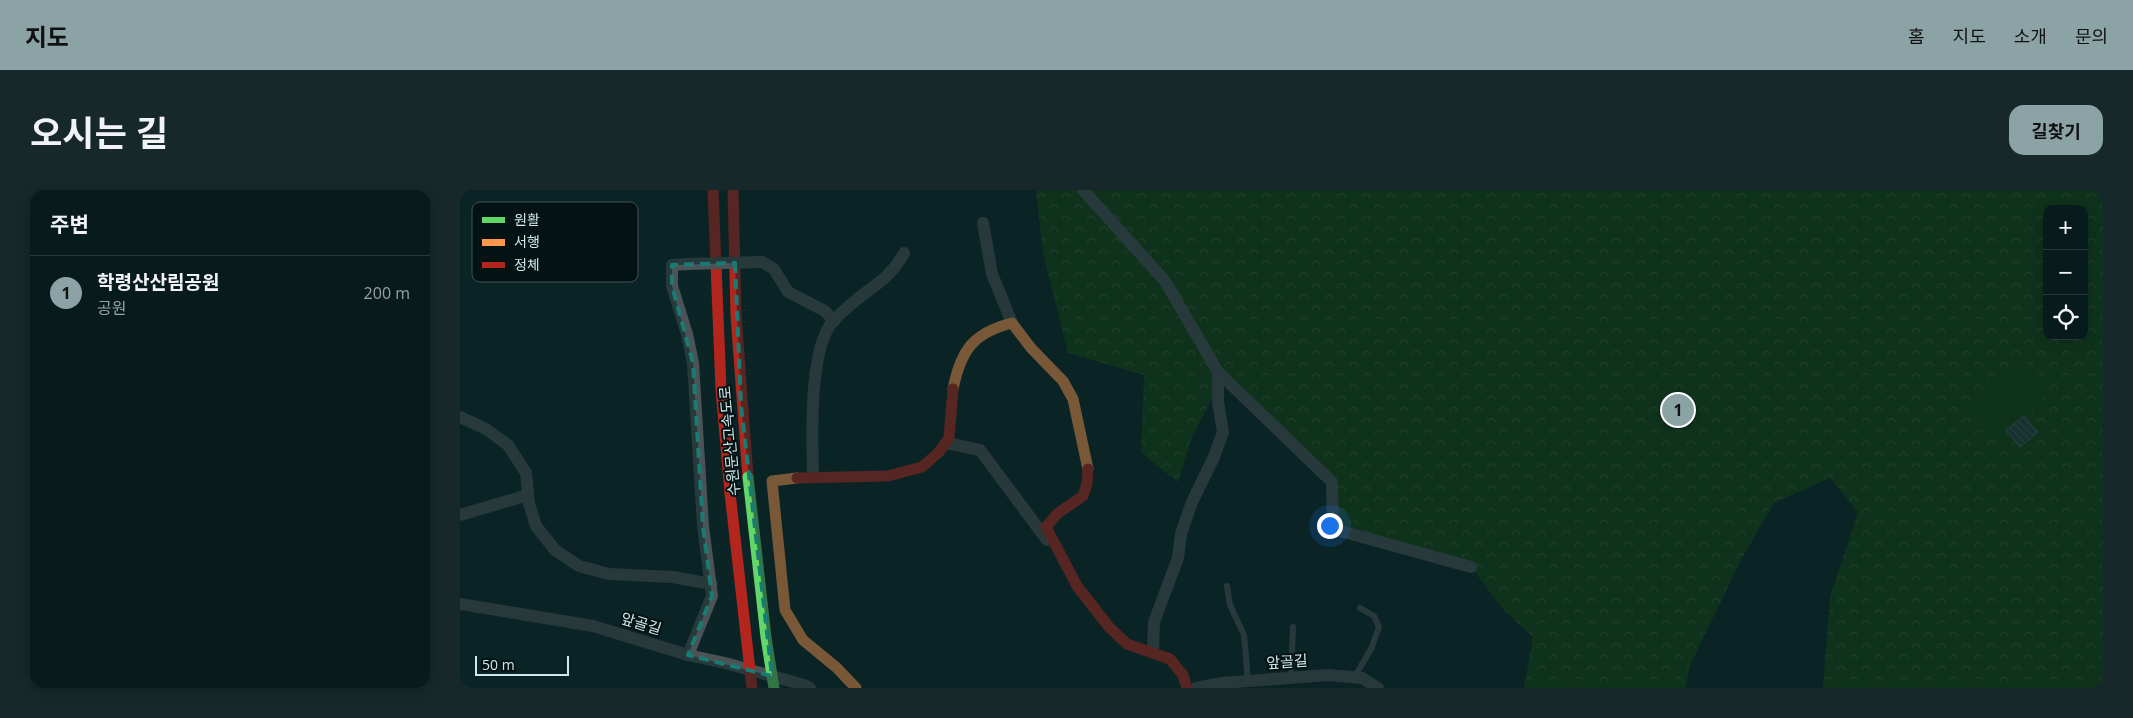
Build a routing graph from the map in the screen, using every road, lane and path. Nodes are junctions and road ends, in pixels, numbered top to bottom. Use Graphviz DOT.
graph roads {
  1 [pos="713,190"];
  2 [pos="733,190"];
  3 [pos="1084,190"];
  4 [pos="983,223"];
  5 [pos="904,253"];
  6 [pos="834,321"];
  7 [pos="1012,322"];
  8 [pos="1218,372"];
  9 [pos="460,417"];
  10 [pos="946,443"];
  11 [pos="813,477"];
  12 [pos="528,495"];
  13 [pos="460,515"];
  14 [pos="1064,563"];
  15 [pos="1471,567"];
  16 [pos="711,584"];
  17 [pos="1227,586"];
  18 [pos="460,604"];
  19 [pos="1360,608"];
  20 [pos="1292,626"];
  21 [pos="1154,652"];
  22 [pos="688,655"];
  23 [pos="1291,677"];
  24 [pos="1354,678"];
  25 [pos="1248,681"];
  26 [pos="752,688"];
  27 [pos="774,688"];
  28 [pos="810,688"];
  29 [pos="856,688"];
  30 [pos="1187,688"];
  31 [pos="1196,688"];
  32 [pos="1378,688"];
  1 -- 26 [label="main road, 수원문산고속도로, bridge"];
  2 -- 27 [label="main road, 수원문산고속도로, bridge"];
  3 -- 8 [label="street"];
  4 -- 7 [label="street"];
  5 -- 6 [label="street"];
  6 -- 11 [label="street"];
  6 -- 16 [label="street, bridge"];
  7 -- 10 [label="main road"];
  7 -- 14 [label="main road"];
  8 -- 15 [label="street"];
  8 -- 21 [label="street"];
  9 -- 12 [label="street"];
  10 -- 11 [label="main road"];
  10 -- 14 [label="street"];
  11 -- 29 [label="main road"];
  12 -- 13 [label="street"];
  12 -- 16 [label="street"];
  14 -- 21 [label="main road"];
  16 -- 22 [label="street"];
  17 -- 25 [label="lane"];
  18 -- 22 [label="street, 앞골길"];
  19 -- 24 [label="lane"];
  20 -- 23 [label="lane"];
  21 -- 30 [label="main road"];
  22 -- 28 [label="street, 앞골길"];
  23 -- 24 [label="street, 앞골길"];
  23 -- 25 [label="street, 앞골길"];
  24 -- 32 [label="street, 앞골길"];
  25 -- 31 [label="street, 앞골길"];
}
